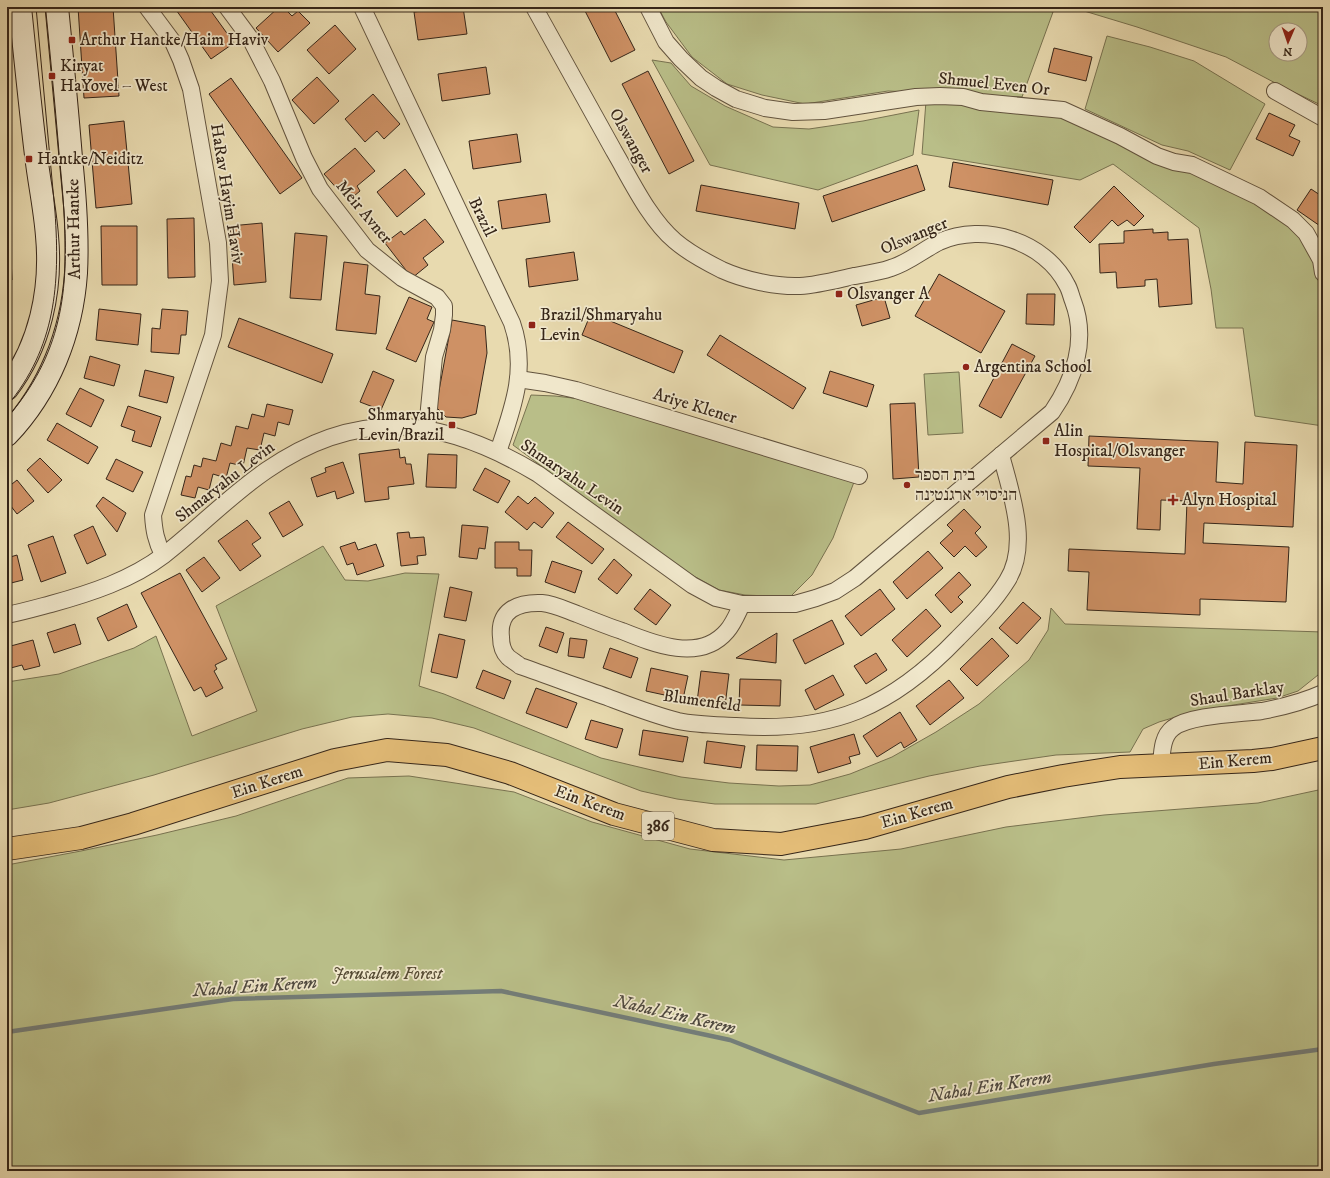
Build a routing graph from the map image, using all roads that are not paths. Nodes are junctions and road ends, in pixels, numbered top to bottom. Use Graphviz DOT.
graph roads {
  1 [pos="20,7"];
  2 [pos="57,7"];
  3 [pos="147,7"];
  4 [pos="227,7"];
  5 [pos="362,7"];
  6 [pos="534,7"];
  7 [pos="648,7"];
  8 [pos="1275,91"];
  9 [pos="1323,118"];
  10 [pos="1323,273"];
  11 [pos="518,380"];
  12 [pos="7,389"];
  13 [pos="427,429"];
  14 [pos="7,434"];
  15 [pos="498,452"];
  16 [pos="1001,455"];
  17 [pos="859,476"];
  18 [pos="163,555"];
  19 [pos="742,604"];
  20 [pos="7,615"];
  21 [pos="1323,693"];
  22 [pos="1323,748"];
  23 [pos="1161,765"];
  24 [pos="7,849"];
  1 -- 12 [label="main road, Arthur Hantke"];
  2 -- 14 [label="main road, Arthur Hantke"];
  3 -- 18 [label="street, HaRav Hayim Haviv"];
  4 -- 13 [label="street, Meir Avner"];
  5 -- 11 [label="street, Brazil"];
  6 -- 16 [label="street, Olswanger"];
  7 -- 10 [label="street, Shmuel Even Or"];
  8 -- 9 [label="street"];
  11 -- 15 [label="street, Brazil"];
  11 -- 17 [label="street, Ariye Klener"];
  13 -- 15 [label="street, Shmaryahu Levin"];
  13 -- 18 [label="street, Shmaryahu Levin"];
  15 -- 19 [label="street, Shmaryahu Levin"];
  16 -- 19 [label="street, Olswanger"];
  16 -- 19 [label="street, Blumenfeld"];
  18 -- 20 [label="street, Shmaryahu Levin"];
  21 -- 23 [label="street, Shaul Barklay"];
  22 -- 23 [label="main road, Ein Kerem / 386"];
  23 -- 24 [label="main road, Ein Kerem / 386"];
}
